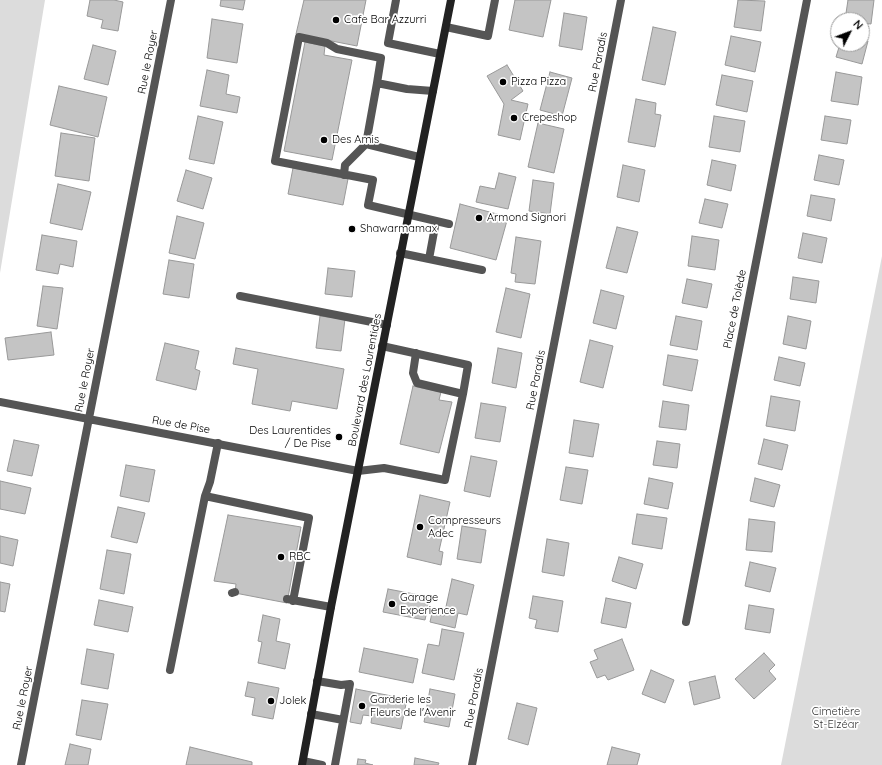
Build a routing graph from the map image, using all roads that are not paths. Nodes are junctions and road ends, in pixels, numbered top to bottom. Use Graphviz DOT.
graph roads {
  1 [pos="171,0"];
  2 [pos="396,0"];
  3 [pos="451,0"];
  4 [pos="495,0"];
  5 [pos="621,0"];
  6 [pos="806,0"];
  7 [pos="446,27"];
  8 [pos="440,54"];
  9 [pos="377,83"];
  10 [pos="432,91"];
  11 [pos="366,144"];
  12 [pos="420,157"];
  13 [pos="344,174"];
  14 [pos="408,214"];
  15 [pos="436,221"];
  16 [pos="449,224"];
  17 [pos="400,253"];
  18 [pos="430,259"];
  19 [pos="482,270"];
  20 [pos="240,296"];
  21 [pos="387,326"];
  22 [pos="382,346"];
  23 [pos="416,353"];
  24 [pos="463,394"];
  25 [pos="0,402"];
  26 [pos="88,419"];
  27 [pos="218,443"];
  28 [pos="358,471"];
  29 [pos="205,496"];
  30 [pos="331,607"];
  31 [pos="686,622"];
  32 [pos="170,670"];
  33 [pos="317,682"];
  34 [pos="311,714"];
  35 [pos="343,720"];
  36 [pos="302,763"];
  37 [pos="21,765"];
  38 [pos="322,765"];
  39 [pos="335,765"];
  40 [pos="472,765"];
  1 -- 26 [label="street, Rue le Royer"];
  2 -- 8 [label="street"];
  3 -- 7 [label="main road, Boulevard des Laurentides"];
  4 -- 7 [label="street"];
  5 -- 40 [label="street, Rue Paradis"];
  6 -- 31 [label="street, Place de Tolède"];
  7 -- 8 [label="main road, Boulevard des Laurentides"];
  8 -- 10 [label="main road, Boulevard des Laurentides"];
  9 -- 10 [label="street"];
  9 -- 11 [label="street"];
  9 -- 13 [label="street"];
  10 -- 12 [label="main road, Boulevard des Laurentides"];
  11 -- 12 [label="street"];
  11 -- 13 [label="street"];
  12 -- 14 [label="main road, Boulevard des Laurentides"];
  13 -- 14 [label="street"];
  14 -- 15 [label="street"];
  14 -- 17 [label="main road, Boulevard des Laurentides"];
  15 -- 16 [label="street"];
  15 -- 18 [label="street"];
  17 -- 18 [label="street"];
  17 -- 21 [label="main road, Boulevard des Laurentides"];
  18 -- 19 [label="street"];
  20 -- 21 [label="street"];
  21 -- 22 [label="main road, Boulevard des Laurentides"];
  22 -- 23 [label="street"];
  22 -- 28 [label="main road, Boulevard des Laurentides"];
  23 -- 24 [label="street"];
  23 -- 24 [label="street"];
  24 -- 28 [label="street, Rue de Pise"];
  25 -- 26 [label="street, Rue de Pise"];
  26 -- 27 [label="street, Rue de Pise"];
  26 -- 37 [label="street, Rue le Royer"];
  27 -- 28 [label="street, Rue de Pise"];
  27 -- 29 [label="street"];
  28 -- 30 [label="main road, Boulevard des Laurentides"];
  29 -- 30 [label="street"];
  29 -- 32 [label="street"];
  30 -- 33 [label="main road, Boulevard des Laurentides"];
  33 -- 34 [label="main road, Boulevard des Laurentides"];
  33 -- 35 [label="street"];
  34 -- 35 [label="street"];
  34 -- 36 [label="main road, Boulevard des Laurentides"];
  35 -- 39 [label="street"];
  36 -- 38 [label="street"];
}
